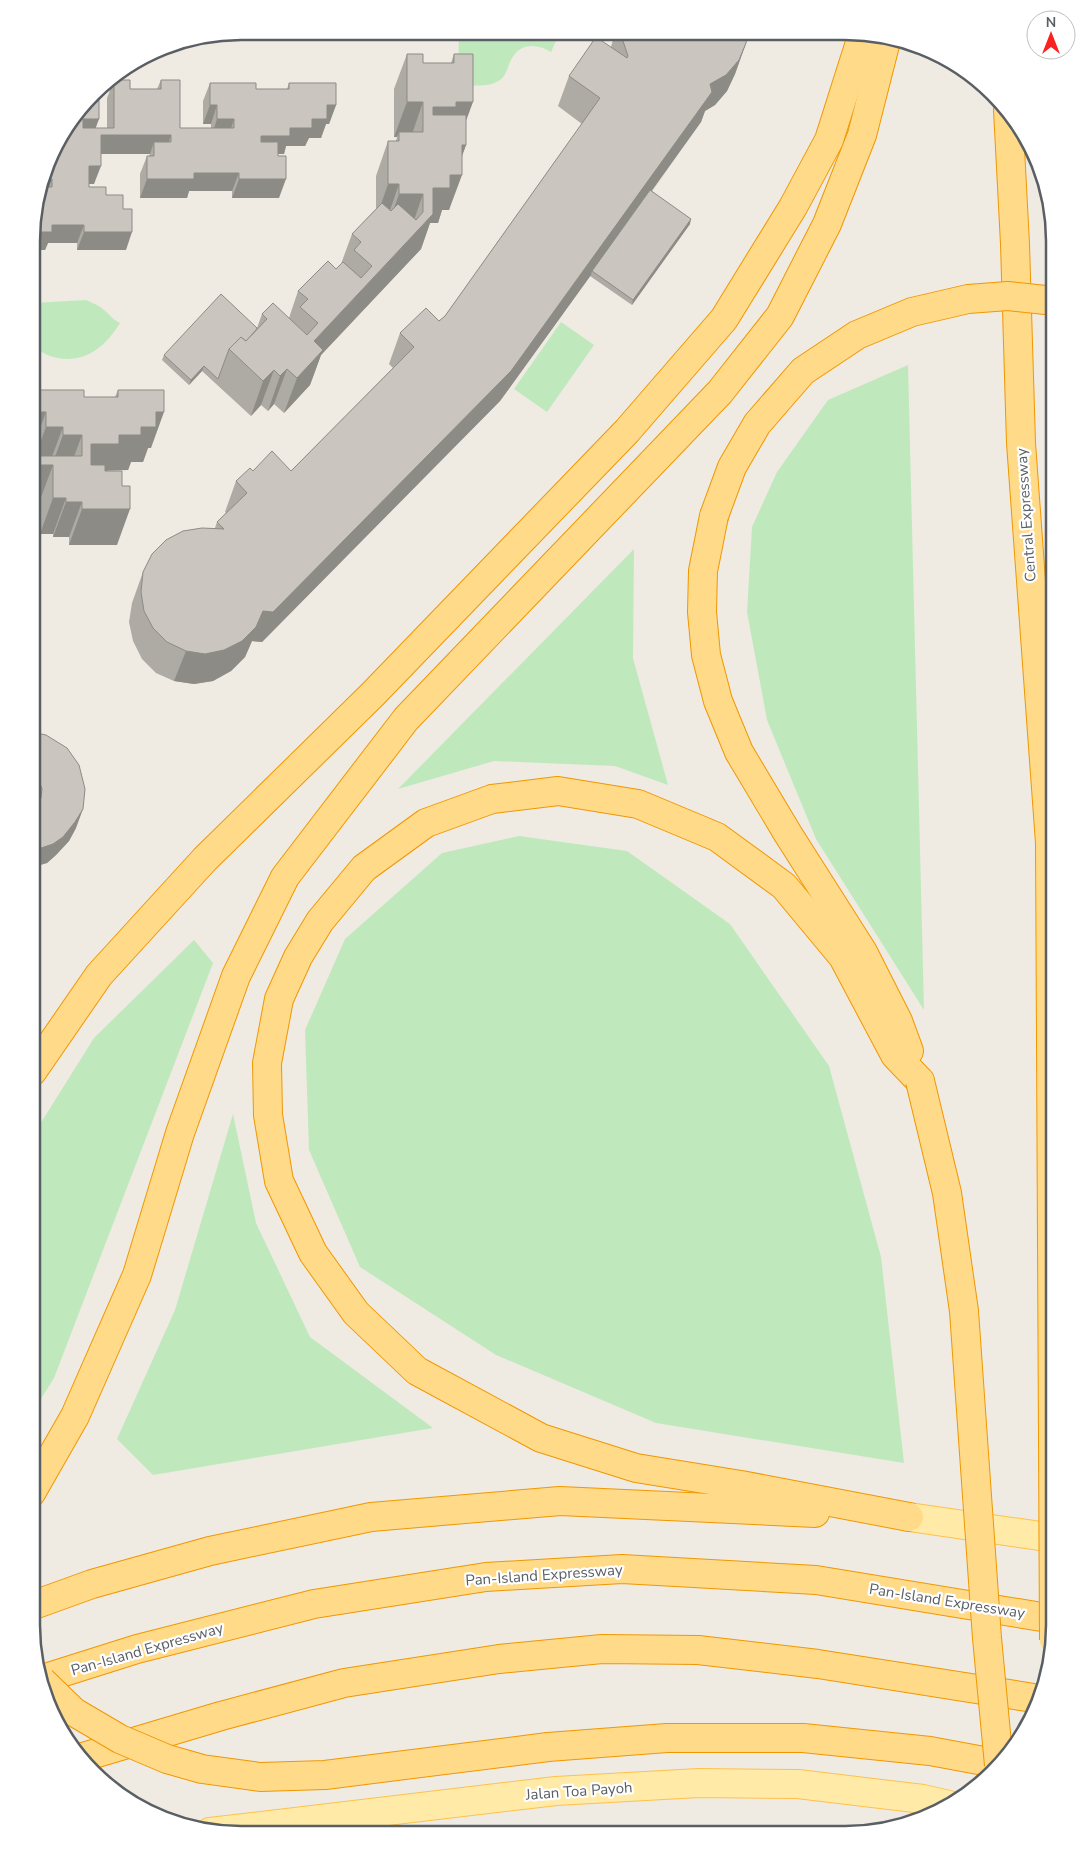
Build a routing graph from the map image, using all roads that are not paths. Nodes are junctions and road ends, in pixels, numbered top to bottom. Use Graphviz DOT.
graph roads {
  1 [pos="861,40"];
  2 [pos="885,44"];
  3 [pos="1009,125"];
  4 [pos="1046,300"];
  5 [pos="1046,788"];
  6 [pos="40,1060"];
  7 [pos="920,1081"];
  8 [pos="40,1477"];
  9 [pos="909,1517"];
  10 [pos="1046,1537"];
  11 [pos="40,1603"];
  12 [pos="1046,1618"];
  13 [pos="47,1678"];
  14 [pos="51,1689"];
  15 [pos="1032,1698"];
  16 [pos="998,1754"];
  17 [pos="89,1755"];
  18 [pos="991,1763"];
  19 [pos="938,1803"];
  20 [pos="259,1826"];
  1 -- 6 [label="highway"];
  2 -- 8 [label="highway"];
  3 -- 5 [label="highway, Central Expressway, bridge"];
  4 -- 7 [label="highway, bridge"];
  7 -- 9 [label="highway"];
  7 -- 16 [label="highway, bridge"];
  9 -- 10 [label="main road"];
  9 -- 11 [label="highway"];
  12 -- 13 [label="highway, Pan-Island Expressway"];
  14 -- 18 [label="highway, bridge"];
  15 -- 17 [label="highway"];
  19 -- 20 [label="main road, Jalan Toa Payoh"];
}
